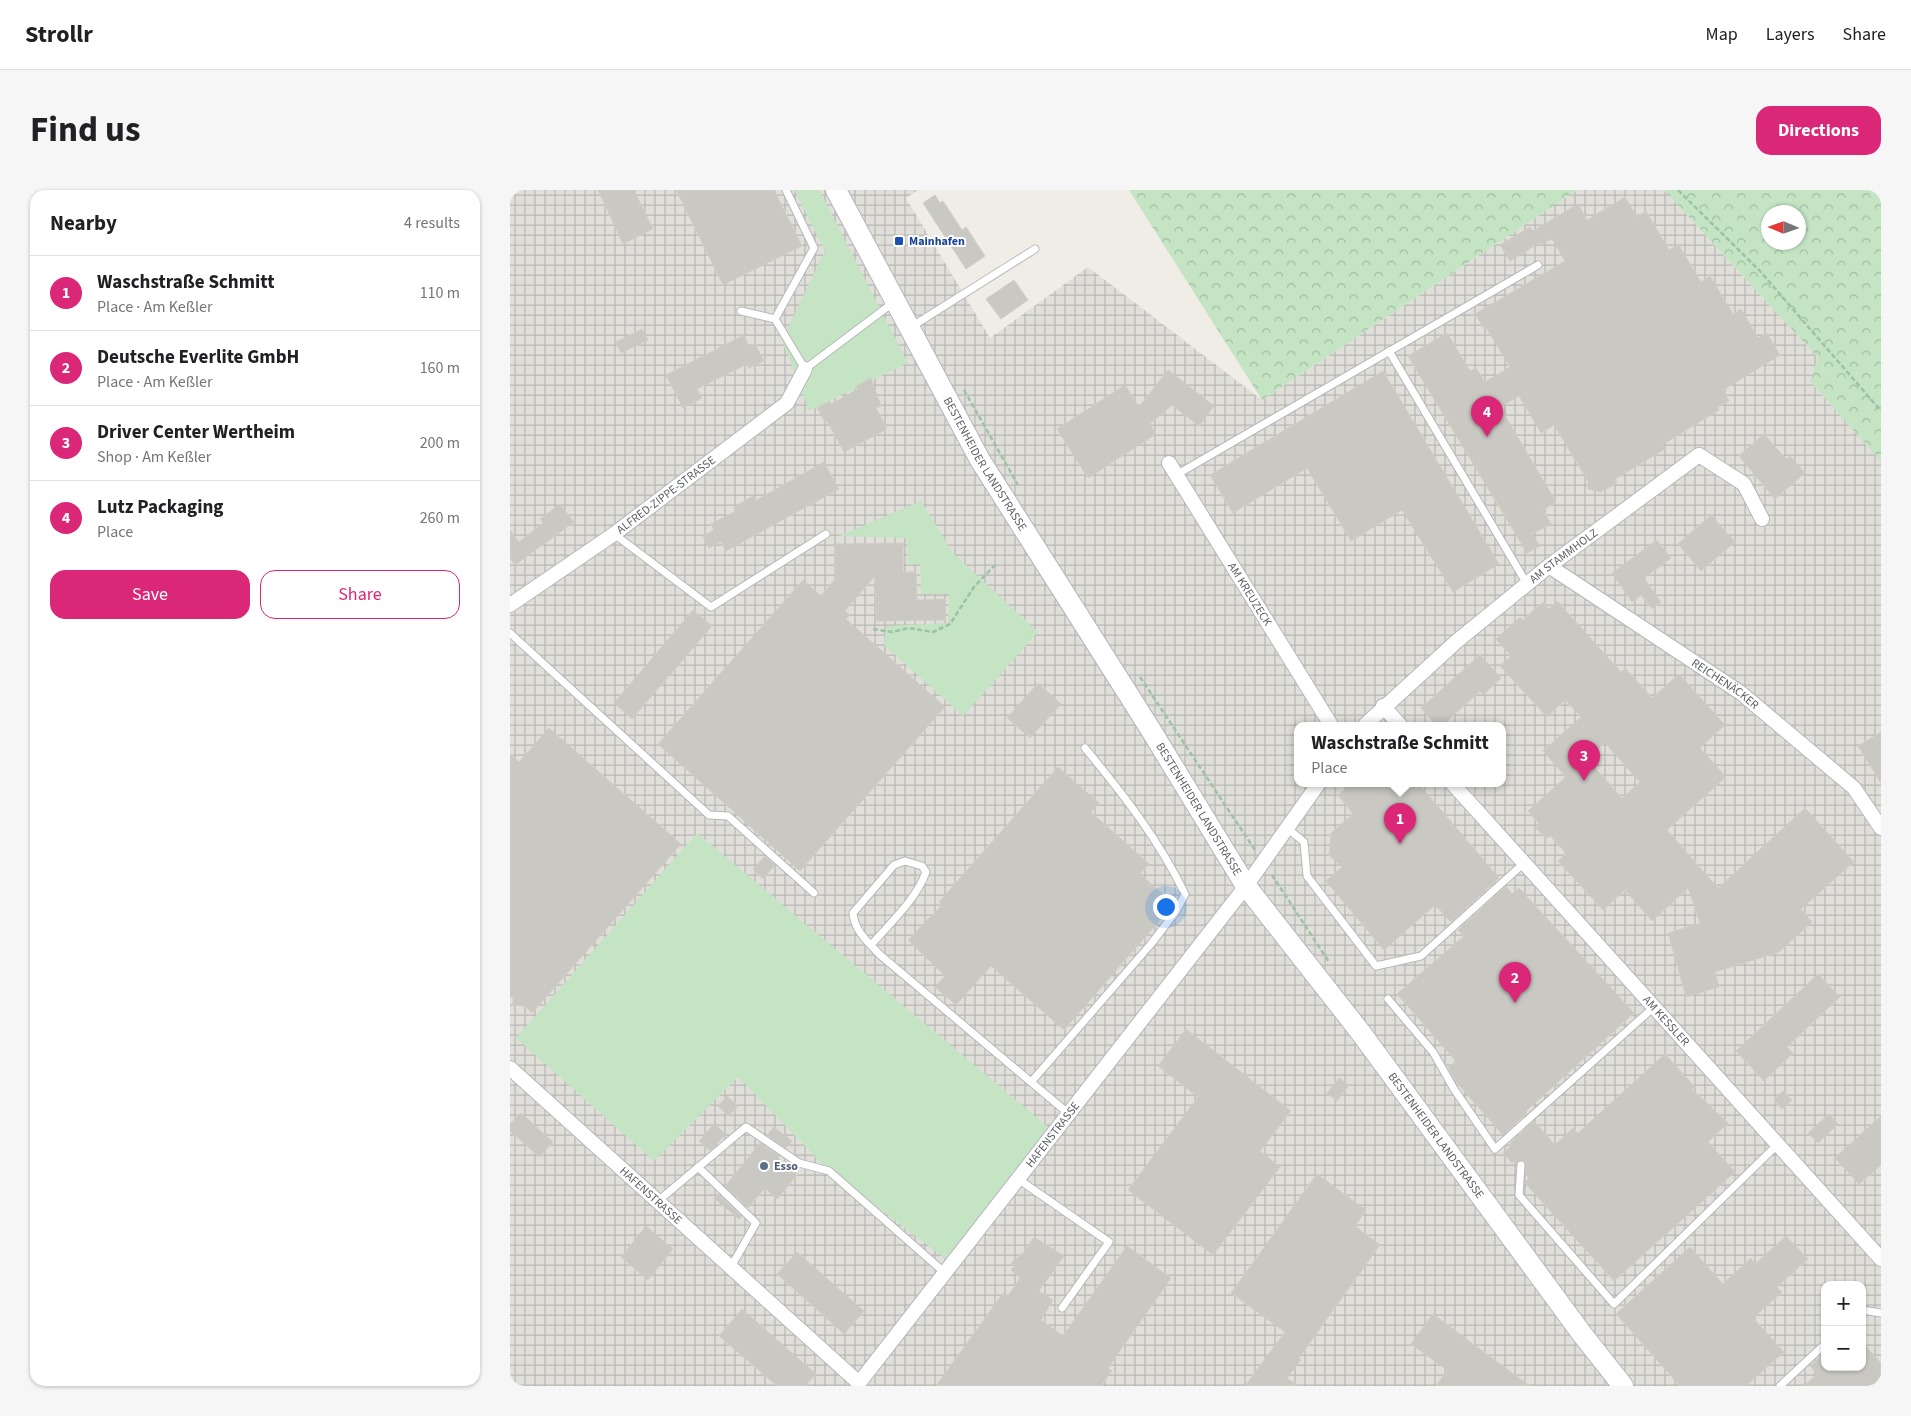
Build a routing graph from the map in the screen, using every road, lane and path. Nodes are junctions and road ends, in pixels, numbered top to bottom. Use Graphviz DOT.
graph roads {
  1 [pos="786,190"];
  2 [pos="836,190"];
  3 [pos="1678,190"];
  4 [pos="1036,249"];
  5 [pos="1538,265"];
  6 [pos="895,301"];
  7 [pos="741,311"];
  8 [pos="775,319"];
  9 [pos="910,327"];
  10 [pos="1389,351"];
  11 [pos="805,369"];
  12 [pos="960,383"];
  13 [pos="1881,410"];
  14 [pos="1172,469"];
  15 [pos="1022,492"];
  16 [pos="1762,519"];
  17 [pos="614,534"];
  18 [pos="826,534"];
  19 [pos="995,566"];
  20 [pos="1548,566"];
  21 [pos="1527,584"];
  22 [pos="510,605"];
  23 [pos="873,629"];
  24 [pos="510,633"];
  25 [pos="1138,674"];
  26 [pos="1383,706"];
  27 [pos="1329,722"];
  28 [pos="1368,722"];
  29 [pos="1397,722"];
  30 [pos="1085,748"];
  31 [pos="1316,787"];
  32 [pos="1456,787"];
  33 [pos="1287,828"];
  34 [pos="1881,828"];
  35 [pos="1263,862"];
  36 [pos="1524,863"];
  37 [pos="1246,886"];
  38 [pos="814,893"];
  39 [pos="871,945"];
  40 [pos="1330,963"];
  41 [pos="1388,999"];
  42 [pos="1654,1007"];
  43 [pos="510,1068"];
  44 [pos="1032,1081"];
  45 [pos="1069,1114"];
  46 [pos="1778,1144"];
  47 [pos="1521,1165"];
  48 [pos="698,1168"];
  49 [pos="1018,1179"];
  50 [pos="658,1202"];
  51 [pos="1881,1259"];
  52 [pos="731,1267"];
  53 [pos="944,1273"];
  54 [pos="1062,1308"];
  55 [pos="1866,1310"];
  56 [pos="1881,1311"];
  57 [pos="1821,1348"];
  58 [pos="860,1385"];
  59 [pos="1623,1386"];
  60 [pos="1780,1386"];
  1 -- 8 [label="lane"];
  2 -- 6 [label="main road, BESTENHEIDER LANDSTRASSE"];
  3 -- 13 [label="path"];
  4 -- 9 [label="lane"];
  5 -- 10 [label="lane"];
  6 -- 9 [label="main road, BESTENHEIDER LANDSTRASSE"];
  6 -- 11 [label="lane"];
  7 -- 8 [label="lane"];
  8 -- 11 [label="lane"];
  9 -- 37 [label="main road, BESTENHEIDER LANDSTRASSE"];
  10 -- 14 [label="lane"];
  10 -- 21 [label="lane"];
  11 -- 17 [label="street, ALFRED-ZIPPE-STRASSE"];
  12 -- 15 [label="path"];
  14 -- 27 [label="street, AM KREUZECK"];
  16 -- 20 [label="street, AM STAMMHOLZ"];
  17 -- 18 [label="lane"];
  17 -- 22 [label="street, ALFRED-ZIPPE-STRASSE"];
  19 -- 23 [label="path"];
  20 -- 21 [label="street, AM STAMMHOLZ"];
  20 -- 34 [label="street, REICHENÄCKER"];
  21 -- 26 [label="street, AM STAMMHOLZ"];
  24 -- 38 [label="lane"];
  25 -- 35 [label="path"];
  26 -- 28 [label="street, AM STAMMHOLZ"];
  26 -- 29 [label="street"];
  30 -- 44 [label="lane"];
  31 -- 33 [label="street"];
  32 -- 36 [label="street, AM KESSLER"];
  33 -- 35 [label="street"];
  33 -- 36 [label="lane"];
  35 -- 37 [label="street"];
  35 -- 40 [label="path"];
  36 -- 42 [label="street, AM KESSLER"];
  37 -- 45 [label="street, HAFENSTRASSE"];
  37 -- 59 [label="main road, BESTENHEIDER LANDSTRASSE"];
  39 -- 39 [label="lane"];
  39 -- 44 [label="lane"];
  41 -- 42 [label="lane"];
  42 -- 46 [label="street, AM KESSLER"];
  43 -- 50 [label="street, HAFENSTRASSE"];
  44 -- 45 [label="lane"];
  45 -- 49 [label="street, HAFENSTRASSE"];
  46 -- 47 [label="lane"];
  46 -- 51 [label="street, AM KESSLER"];
  48 -- 50 [label="lane"];
  48 -- 52 [label="lane"];
  48 -- 53 [label="lane"];
  49 -- 53 [label="street, HAFENSTRASSE"];
  49 -- 54 [label="lane"];
  50 -- 52 [label="street, HAFENSTRASSE"];
  52 -- 58 [label="street, HAFENSTRASSE"];
  53 -- 58 [label="street, HAFENSTRASSE"];
  55 -- 56 [label="lane"];
  57 -- 60 [label="lane"];
}
